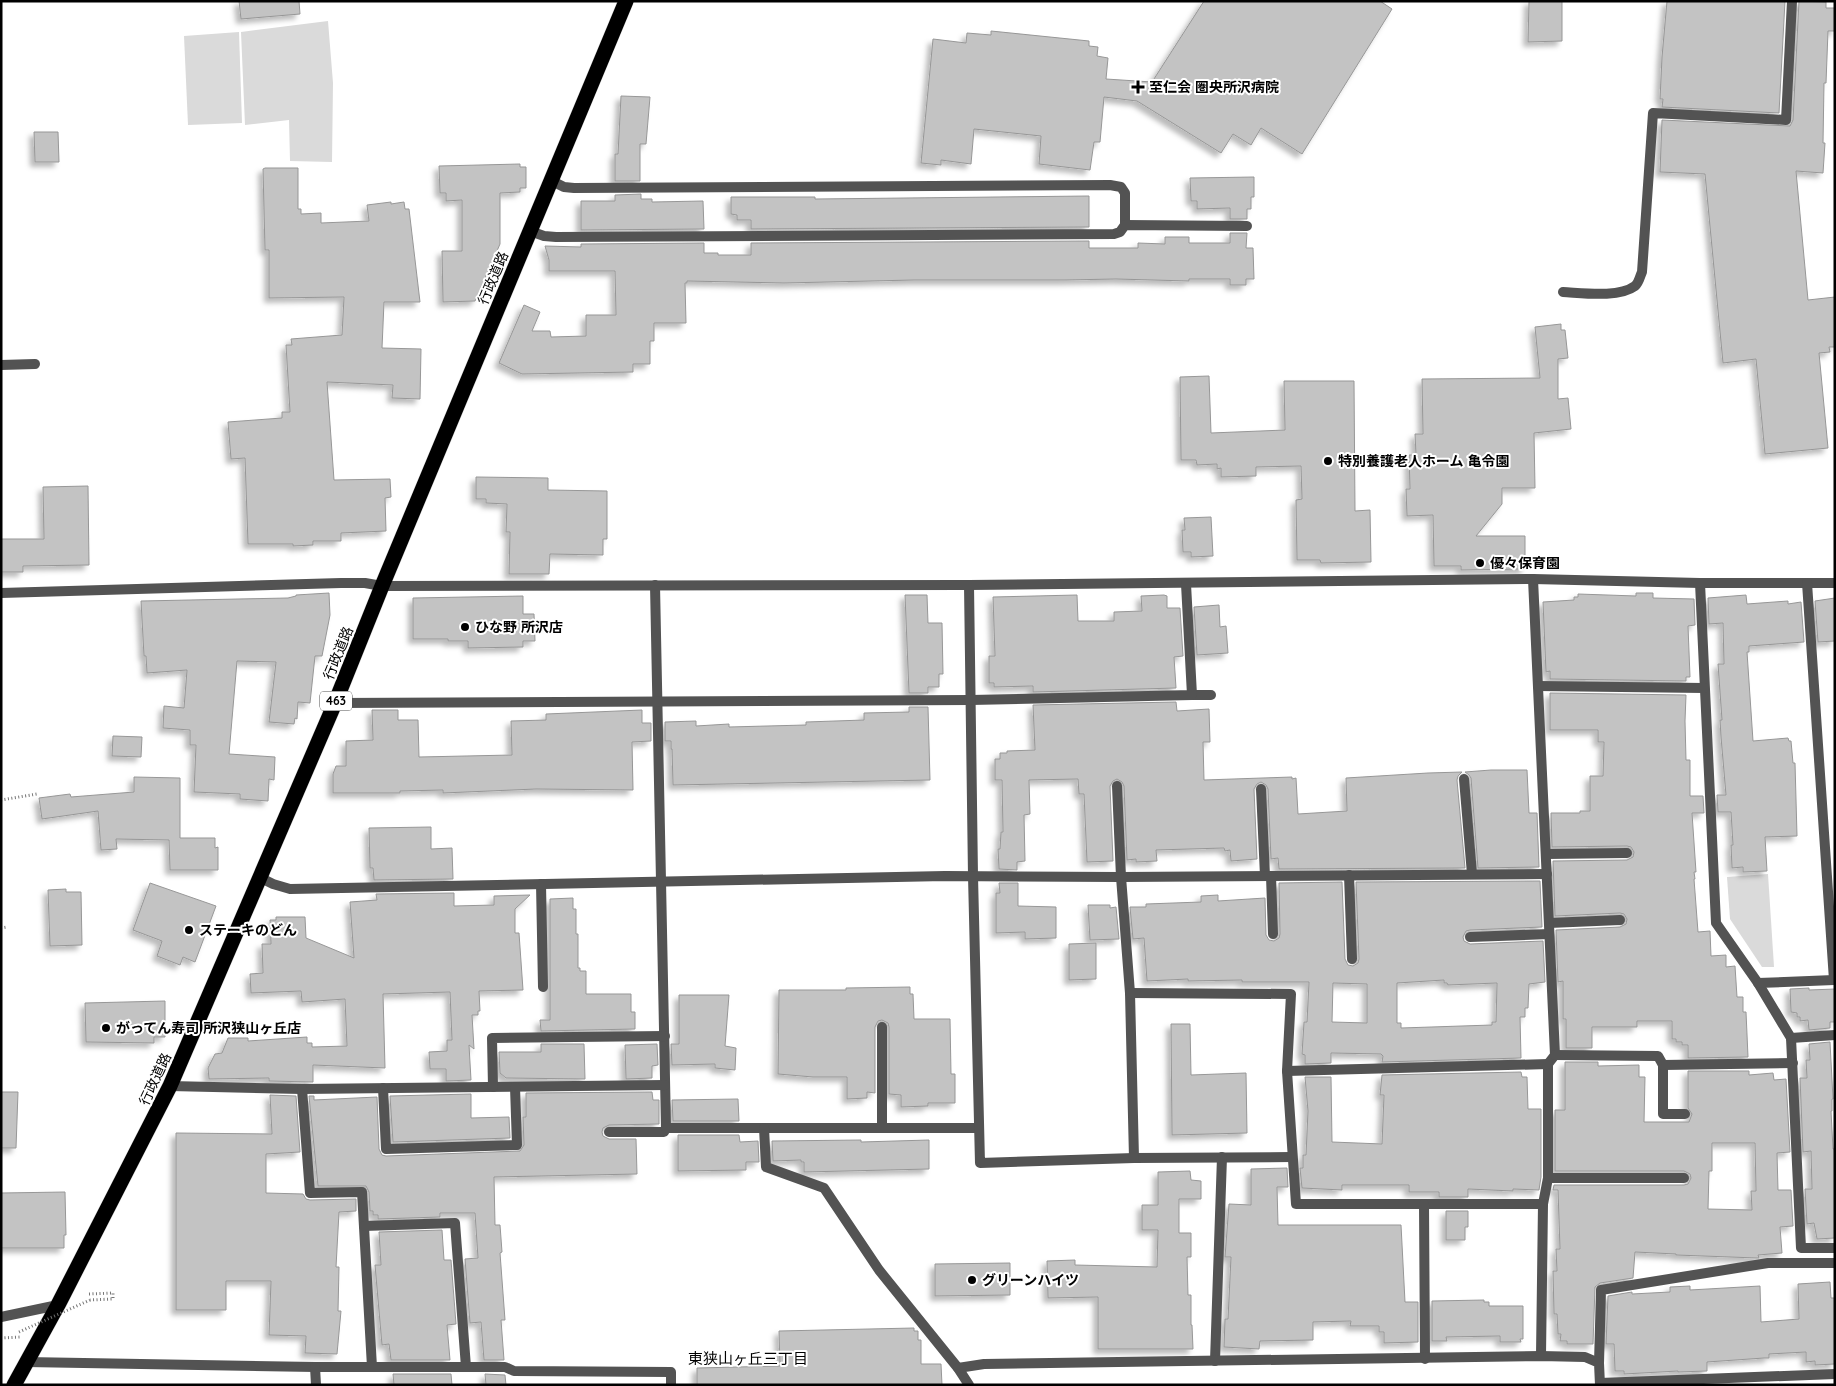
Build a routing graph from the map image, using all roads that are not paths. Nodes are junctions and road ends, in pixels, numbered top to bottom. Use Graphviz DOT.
graph roads {
  1 [pos="626,1"];
  2 [pos="1792,1"];
  3 [pos="552,181"];
  4 [pos="1125,225"];
  5 [pos="1247,226"];
  6 [pos="530,231"];
  7 [pos="1563,292"];
  8 [pos="35,364"];
  9 [pos="1,365"];
  10 [pos="1533,579"];
  11 [pos="1700,583"];
  12 [pos="1807,583"];
  13 [pos="1835,583"];
  14 [pos="1186,584"];
  15 [pos="655,585"];
  16 [pos="382,586"];
  17 [pos="969,586"];
  18 [pos="1,593"];
  19 [pos="1538,686"];
  20 [pos="1704,688"];
  21 [pos="1192,695"];
  22 [pos="1211,695"];
  23 [pos="971,700"];
  24 [pos="658,702"];
  25 [pos="335,703"];
  26 [pos="1464,779"];
  27 [pos="1117,786"];
  28 [pos="1261,789"];
  29 [pos="1627,853"];
  30 [pos="1546,854"];
  31 [pos="1472,874"];
  32 [pos="1547,874"];
  33 [pos="973,876"];
  34 [pos="1268,876"];
  35 [pos="1349,876"];
  36 [pos="1121,877"];
  37 [pos="261,878"];
  38 [pos="662,882"];
  39 [pos="541,884"];
  40 [pos="1620,920"];
  41 [pos="1549,923"];
  42 [pos="1272,934"];
  43 [pos="1549,934"];
  44 [pos="1470,937"];
  45 [pos="1352,959"];
  46 [pos="1758,982"];
  47 [pos="543,987"];
  48 [pos="1130,993"];
  49 [pos="882,1027"];
  50 [pos="1835,1035"];
  51 [pos="665,1036"];
  52 [pos="1791,1038"];
  53 [pos="1552,1059"];
  54 [pos="1793,1064"];
  55 [pos="1663,1065"];
  56 [pos="1287,1071"];
  57 [pos="665,1085"];
  58 [pos="170,1086"];
  59 [pos="493,1087"];
  60 [pos="515,1087"];
  61 [pos="383,1088"];
  62 [pos="302,1089"];
  63 [pos="1685,1114"];
  64 [pos="666,1128"];
  65 [pos="764,1128"];
  66 [pos="882,1128"];
  67 [pos="978,1128"];
  68 [pos="609,1132"];
  69 [pos="1222,1157"];
  70 [pos="1292,1157"];
  71 [pos="1134,1158"];
  72 [pos="1548,1178"];
  73 [pos="1684,1178"];
  74 [pos="1424,1204"];
  75 [pos="1543,1204"];
  76 [pos="364,1226"];
  77 [pos="1835,1248"];
  78 [pos="1835,1263"];
  79 [pos="58,1305"];
  80 [pos="1,1317"];
  81 [pos="1541,1356"];
  82 [pos="1425,1358"];
  83 [pos="1215,1361"];
  84 [pos="26,1362"];
  85 [pos="1599,1363"];
  86 [pos="372,1367"];
  87 [pos="466,1367"];
  88 [pos="315,1368"];
  89 [pos="958,1368"];
  90 [pos="1835,1374"];
  91 [pos="1600,1384"];
  92 [pos="14,1385"];
  93 [pos="316,1385"];
  94 [pos="671,1385"];
  95 [pos="969,1385"];
  1 -- 3 [label="highway, 行政道路 / 463"];
  2 -- 7 [label="street"];
  3 -- 4 [label="street"];
  3 -- 6 [label="highway, 行政道路 / 463"];
  4 -- 5 [label="street"];
  4 -- 6 [label="street"];
  6 -- 16 [label="highway, 行政道路 / 463"];
  8 -- 9 [label="street"];
  10 -- 11 [label="street"];
  10 -- 14 [label="street"];
  10 -- 19 [label="street"];
  11 -- 12 [label="street"];
  11 -- 20 [label="street"];
  12 -- 13 [label="street"];
  12 -- 46 [label="street"];
  14 -- 17 [label="street"];
  14 -- 21 [label="street"];
  15 -- 16 [label="street"];
  15 -- 17 [label="street"];
  15 -- 24 [label="street"];
  16 -- 18 [label="street"];
  16 -- 25 [label="highway, 行政道路 / 463"];
  17 -- 23 [label="street"];
  19 -- 20 [label="street"];
  19 -- 30 [label="street"];
  20 -- 46 [label="street"];
  21 -- 22 [label="street"];
  21 -- 23 [label="street"];
  23 -- 24 [label="street"];
  23 -- 33 [label="street"];
  24 -- 25 [label="street"];
  24 -- 38 [label="street"];
  25 -- 37 [label="highway, 行政道路 / 463"];
  26 -- 31 [label="street"];
  27 -- 36 [label="street"];
  28 -- 34 [label="street"];
  29 -- 30 [label="street"];
  30 -- 32 [label="street"];
  31 -- 32 [label="street"];
  31 -- 35 [label="street"];
  32 -- 41 [label="street"];
  33 -- 36 [label="street"];
  33 -- 38 [label="street"];
  33 -- 67 [label="street"];
  34 -- 35 [label="street"];
  34 -- 36 [label="street"];
  34 -- 42 [label="street"];
  35 -- 45 [label="street"];
  36 -- 48 [label="street"];
  37 -- 39 [label="street"];
  37 -- 58 [label="highway, 行政道路 / 463"];
  38 -- 39 [label="street"];
  38 -- 51 [label="street"];
  39 -- 47 [label="street"];
  40 -- 41 [label="street"];
  41 -- 43 [label="street"];
  43 -- 44 [label="street"];
  43 -- 53 [label="street"];
  46 -- 52 [label="street"];
  48 -- 56 [label="street"];
  48 -- 71 [label="street"];
  49 -- 66 [label="street"];
  50 -- 52 [label="street"];
  51 -- 57 [label="street"];
  51 -- 59 [label="street"];
  52 -- 54 [label="street"];
  53 -- 55 [label="street"];
  53 -- 56 [label="street"];
  53 -- 72 [label="street"];
  54 -- 55 [label="street"];
  54 -- 77 [label="street"];
  55 -- 63 [label="street"];
  56 -- 70 [label="street"];
  57 -- 60 [label="street"];
  57 -- 64 [label="street"];
  58 -- 62 [label="street"];
  58 -- 79 [label="highway, 行政道路 / 463"];
  59 -- 60 [label="street"];
  59 -- 61 [label="street"];
  60 -- 61 [label="street"];
  61 -- 62 [label="street"];
  62 -- 76 [label="street"];
  64 -- 65 [label="street"];
  64 -- 68 [label="street"];
  65 -- 66 [label="street"];
  65 -- 89 [label="street"];
  66 -- 67 [label="street"];
  67 -- 71 [label="street"];
  69 -- 70 [label="street"];
  69 -- 71 [label="street"];
  69 -- 83 [label="street"];
  70 -- 74 [label="street"];
  72 -- 73 [label="street"];
  72 -- 75 [label="street"];
  74 -- 75 [label="street"];
  74 -- 82 [label="street"];
  75 -- 81 [label="street"];
  76 -- 86 [label="street"];
  76 -- 87 [label="street"];
  78 -- 85 [label="street"];
  79 -- 80 [label="street"];
  79 -- 84 [label="highway, 行政道路 / 463"];
  81 -- 82 [label="street"];
  81 -- 85 [label="street"];
  82 -- 83 [label="street"];
  83 -- 89 [label="street"];
  84 -- 88 [label="street"];
  84 -- 92 [label="highway, 行政道路 / 463"];
  85 -- 91 [label="street"];
  86 -- 87 [label="street"];
  86 -- 88 [label="street"];
  87 -- 94 [label="street"];
  88 -- 93 [label="street"];
  89 -- 95 [label="street"];
  90 -- 91 [label="street"];
}
